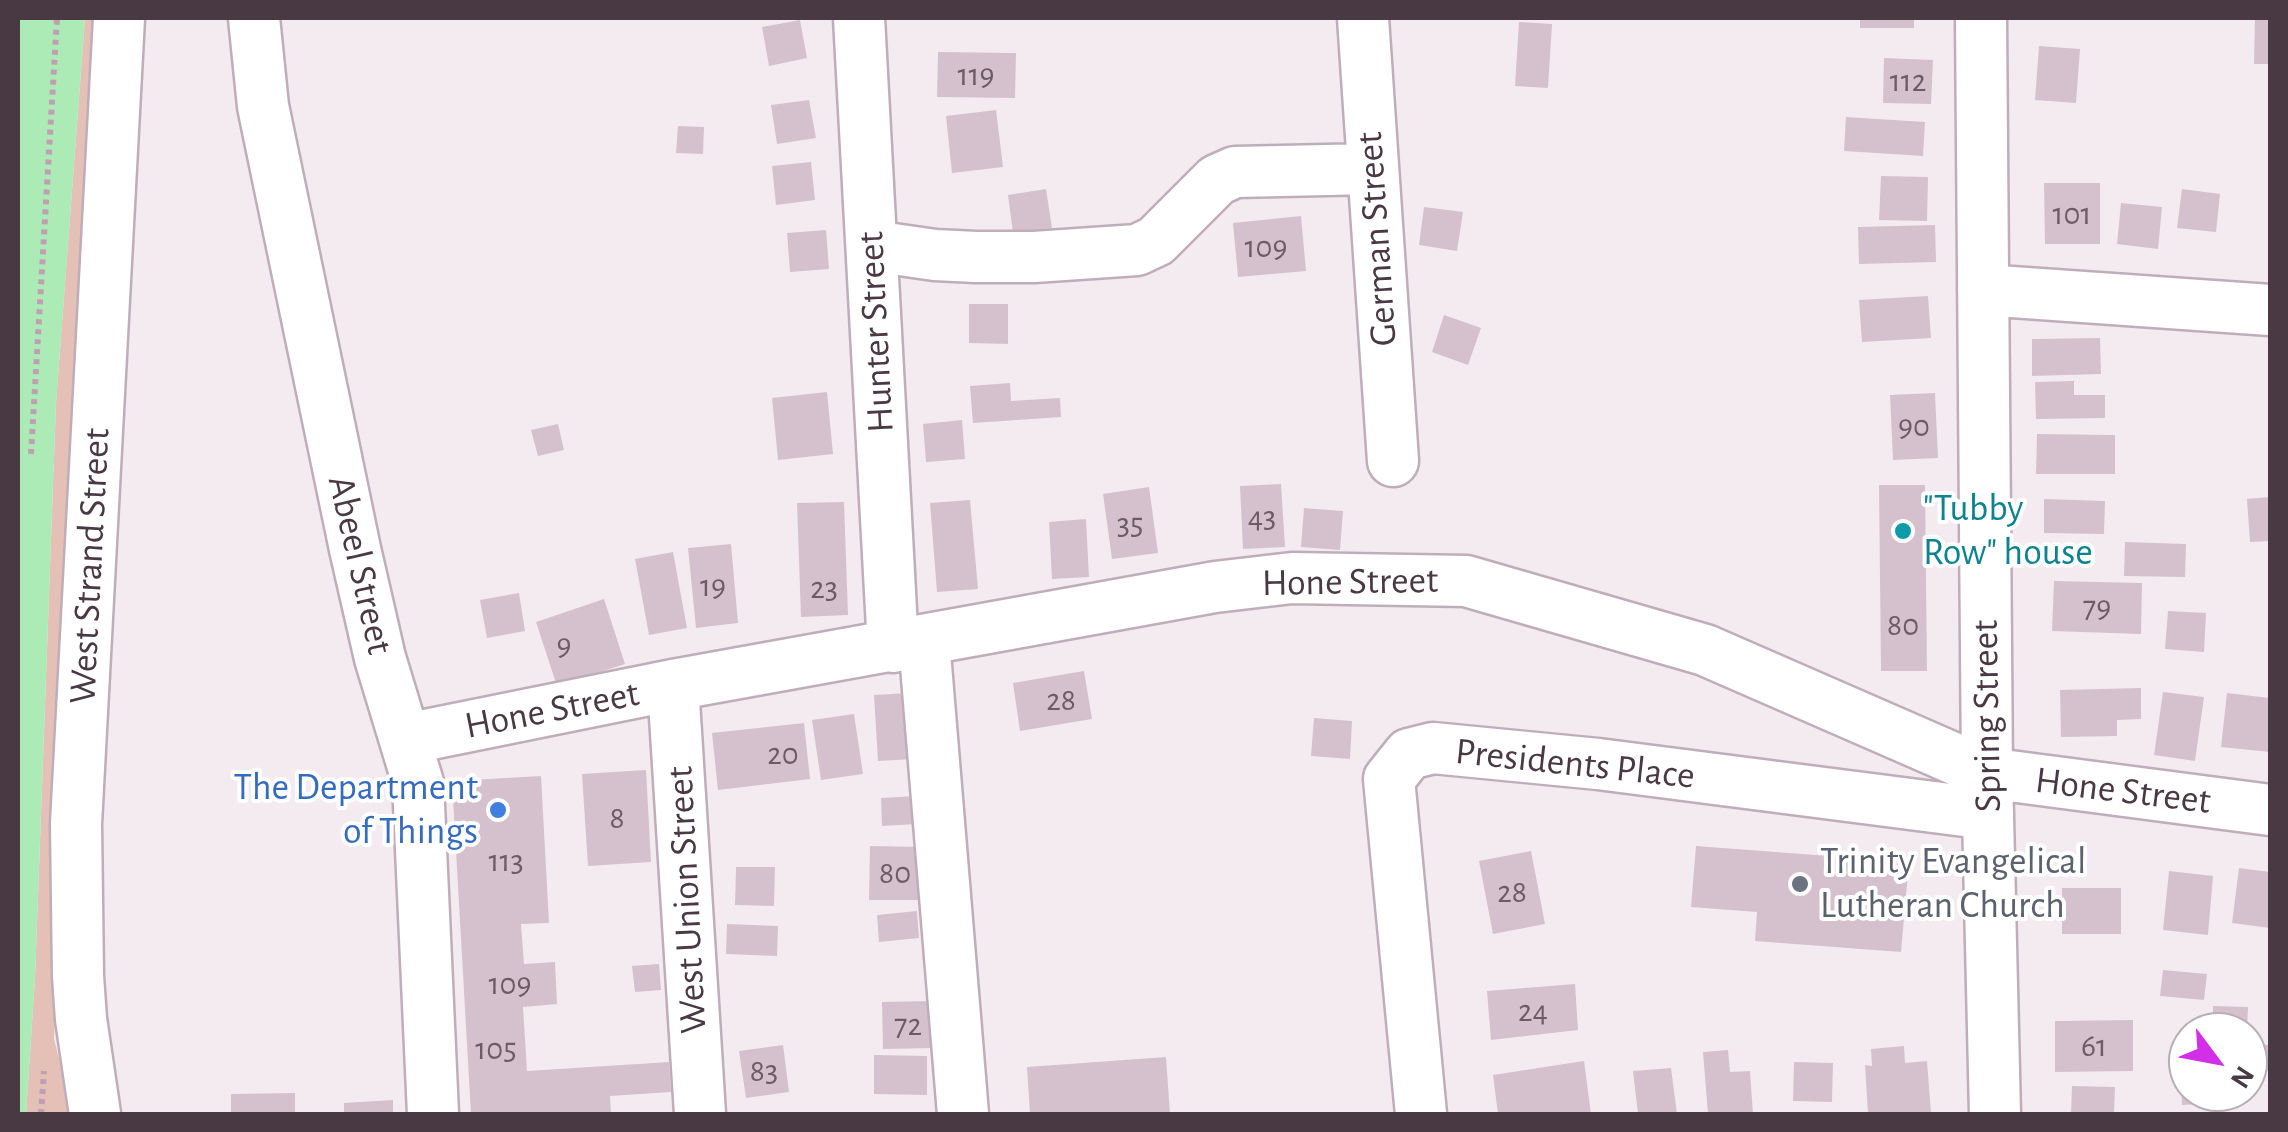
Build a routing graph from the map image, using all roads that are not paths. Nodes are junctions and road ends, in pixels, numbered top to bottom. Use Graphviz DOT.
graph roads {
  1 [pos="119,18"];
  2 [pos="254,18"];
  3 [pos="860,18"];
  4 [pos="1363,18"];
  5 [pos="1981,18"];
  6 [pos="1372,169"];
  7 [pos="872,246"];
  8 [pos="1983,290"];
  9 [pos="2270,310"];
  10 [pos="1393,461"];
  11 [pos="909,644"];
  12 [pos="674,686"];
  13 [pos="406,739"];
  14 [pos="1988,793"];
  15 [pos="2270,810"];
  16 [pos="95,1114"];
  17 [pos="434,1114"];
  18 [pos="700,1114"];
  19 [pos="963,1114"];
  20 [pos="1421,1114"];
  21 [pos="1995,1114"];
  1 -- 16 [label="street, West Strand Street"];
  2 -- 13 [label="street, Abeel Street"];
  3 -- 7 [label="street, Hunter Street"];
  4 -- 6 [label="street, German Street"];
  5 -- 8 [label="street, Spring Street"];
  6 -- 7 [label="street"];
  6 -- 10 [label="street, German Street"];
  7 -- 11 [label="street, Hunter Street"];
  8 -- 9 [label="street"];
  8 -- 14 [label="street, Spring Street"];
  11 -- 12 [label="street, Hone Street"];
  11 -- 14 [label="street, Hone Street"];
  11 -- 19 [label="street, Hunter Street"];
  12 -- 13 [label="street, Hone Street"];
  12 -- 18 [label="street, West Union Street"];
  13 -- 17 [label="street, Abeel Street"];
  14 -- 15 [label="street, Hone Street"];
  14 -- 20 [label="street, Presidents Place"];
  14 -- 21 [label="street, Spring Street"];
}
